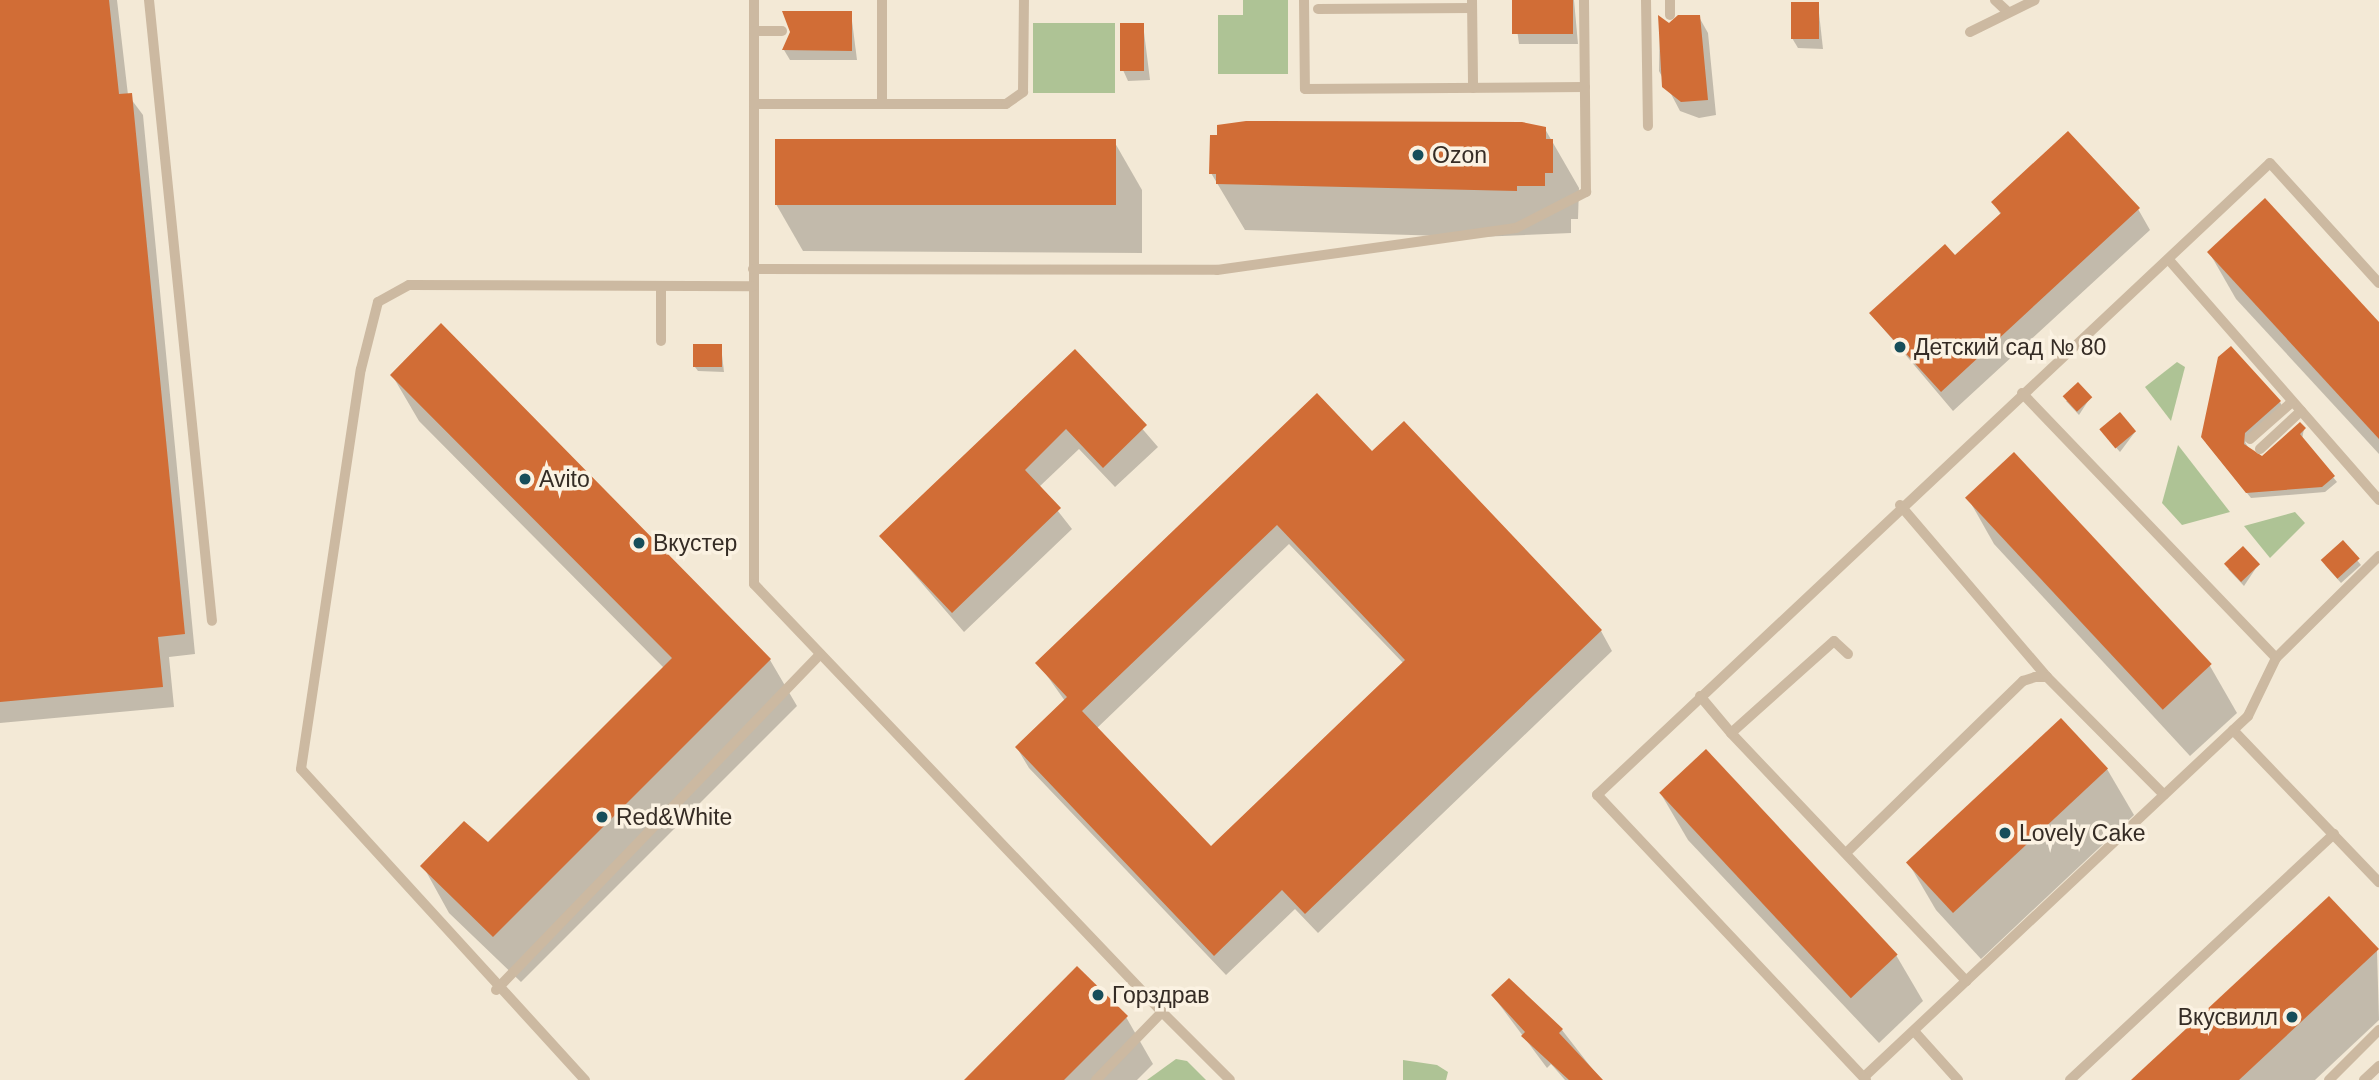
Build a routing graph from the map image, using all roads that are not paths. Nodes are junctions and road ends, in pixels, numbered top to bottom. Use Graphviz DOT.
graph roads {
  1 [pos="149,0"];
  2 [pos="754,0"];
  3 [pos="882,0"];
  4 [pos="1024,0"];
  5 [pos="1304,0"];
  6 [pos="1646,0"];
  7 [pos="1670,0"];
  8 [pos="1995,0"];
  9 [pos="2035,0"];
  10 [pos="1472,4"];
  11 [pos="1318,9"];
  12 [pos="1580,9"];
  13 [pos="2008,12"];
  14 [pos="1670,15"];
  15 [pos="754,31"];
  16 [pos="782,31"];
  17 [pos="1970,32"];
  18 [pos="1585,87"];
  19 [pos="1473,88"];
  20 [pos="754,104"];
  21 [pos="882,104"];
  22 [pos="1647,126"];
  23 [pos="2169,260"];
  24 [pos="753,269"];
  25 [pos="2379,283"];
  26 [pos="753,286"];
  27 [pos="661,287"];
  28 [pos="661,341"];
  29 [pos="2022,393"];
  30 [pos="2292,402"];
  31 [pos="2301,411"];
  32 [pos="2250,439"];
  33 [pos="2260,449"];
  34 [pos="2379,500"];
  35 [pos="1900,505"];
  36 [pos="2379,556"];
  37 [pos="212,621"];
  38 [pos="821,654"];
  39 [pos="1848,654"];
  40 [pos="2276,658"];
  41 [pos="2047,677"];
  42 [pos="1700,696"];
  43 [pos="2233,730"];
  44 [pos="1731,733"];
  45 [pos="2164,795"];
  46 [pos="2334,834"];
  47 [pos="1846,853"];
  48 [pos="2379,882"];
  49 [pos="1966,981"];
  50 [pos="496,990"];
  51 [pos="1162,1012"];
  52 [pos="2379,1030"];
  53 [pos="1914,1031"];
  54 [pos="2379,1066"];
  55 [pos="579,1077"];
  56 [pos="1865,1079"];
  57 [pos="1096,1080"];
  58 [pos="1230,1080"];
  59 [pos="1958,1080"];
  60 [pos="2070,1080"];
  61 [pos="2329,1080"];
  62 [pos="2364,1080"];
  1 -- 37 [label="lane"];
  2 -- 15 [label="lane"];
  3 -- 21 [label="lane"];
  4 -- 21 [label="lane"];
  5 -- 19 [label="lane"];
  6 -- 22 [label="lane"];
  7 -- 14 [label="lane"];
  8 -- 13 [label="lane"];
  9 -- 13 [label="lane"];
  10 -- 11 [label="lane"];
  10 -- 19 [label="lane"];
  12 -- 18 [label="lane"];
  13 -- 17 [label="lane"];
  15 -- 16 [label="lane"];
  15 -- 20 [label="lane"];
  18 -- 19 [label="lane"];
  18 -- 24 [label="lane"];
  20 -- 21 [label="lane"];
  20 -- 24 [label="lane"];
  23 -- 25 [label="lane"];
  23 -- 29 [label="lane"];
  23 -- 30 [label="lane"];
  24 -- 26 [label="lane"];
  26 -- 27 [label="lane"];
  26 -- 38 [label="lane"];
  27 -- 28 [label="lane"];
  27 -- 50 [label="lane"];
  29 -- 35 [label="lane"];
  29 -- 40 [label="lane"];
  30 -- 31 [label="lane"];
  30 -- 32 [label="lane"];
  31 -- 33 [label="lane"];
  31 -- 34 [label="lane"];
  35 -- 41 [label="lane"];
  35 -- 42 [label="lane"];
  36 -- 40 [label="lane"];
  38 -- 50 [label="lane"];
  38 -- 51 [label="lane"];
  39 -- 44 [label="lane"];
  40 -- 43 [label="lane"];
  41 -- 45 [label="lane"];
  41 -- 47 [label="lane"];
  42 -- 44 [label="lane"];
  42 -- 56 [label="lane"];
  43 -- 45 [label="lane"];
  43 -- 46 [label="lane"];
  44 -- 47 [label="lane"];
  45 -- 49 [label="lane"];
  46 -- 48 [label="lane"];
  46 -- 60 [label="lane"];
  47 -- 49 [label="lane"];
  49 -- 53 [label="lane"];
  50 -- 55 [label="lane"];
  51 -- 57 [label="lane"];
  51 -- 58 [label="lane"];
  52 -- 61 [label="lane"];
  53 -- 56 [label="lane"];
  53 -- 59 [label="lane"];
  54 -- 62 [label="lane"];
}
